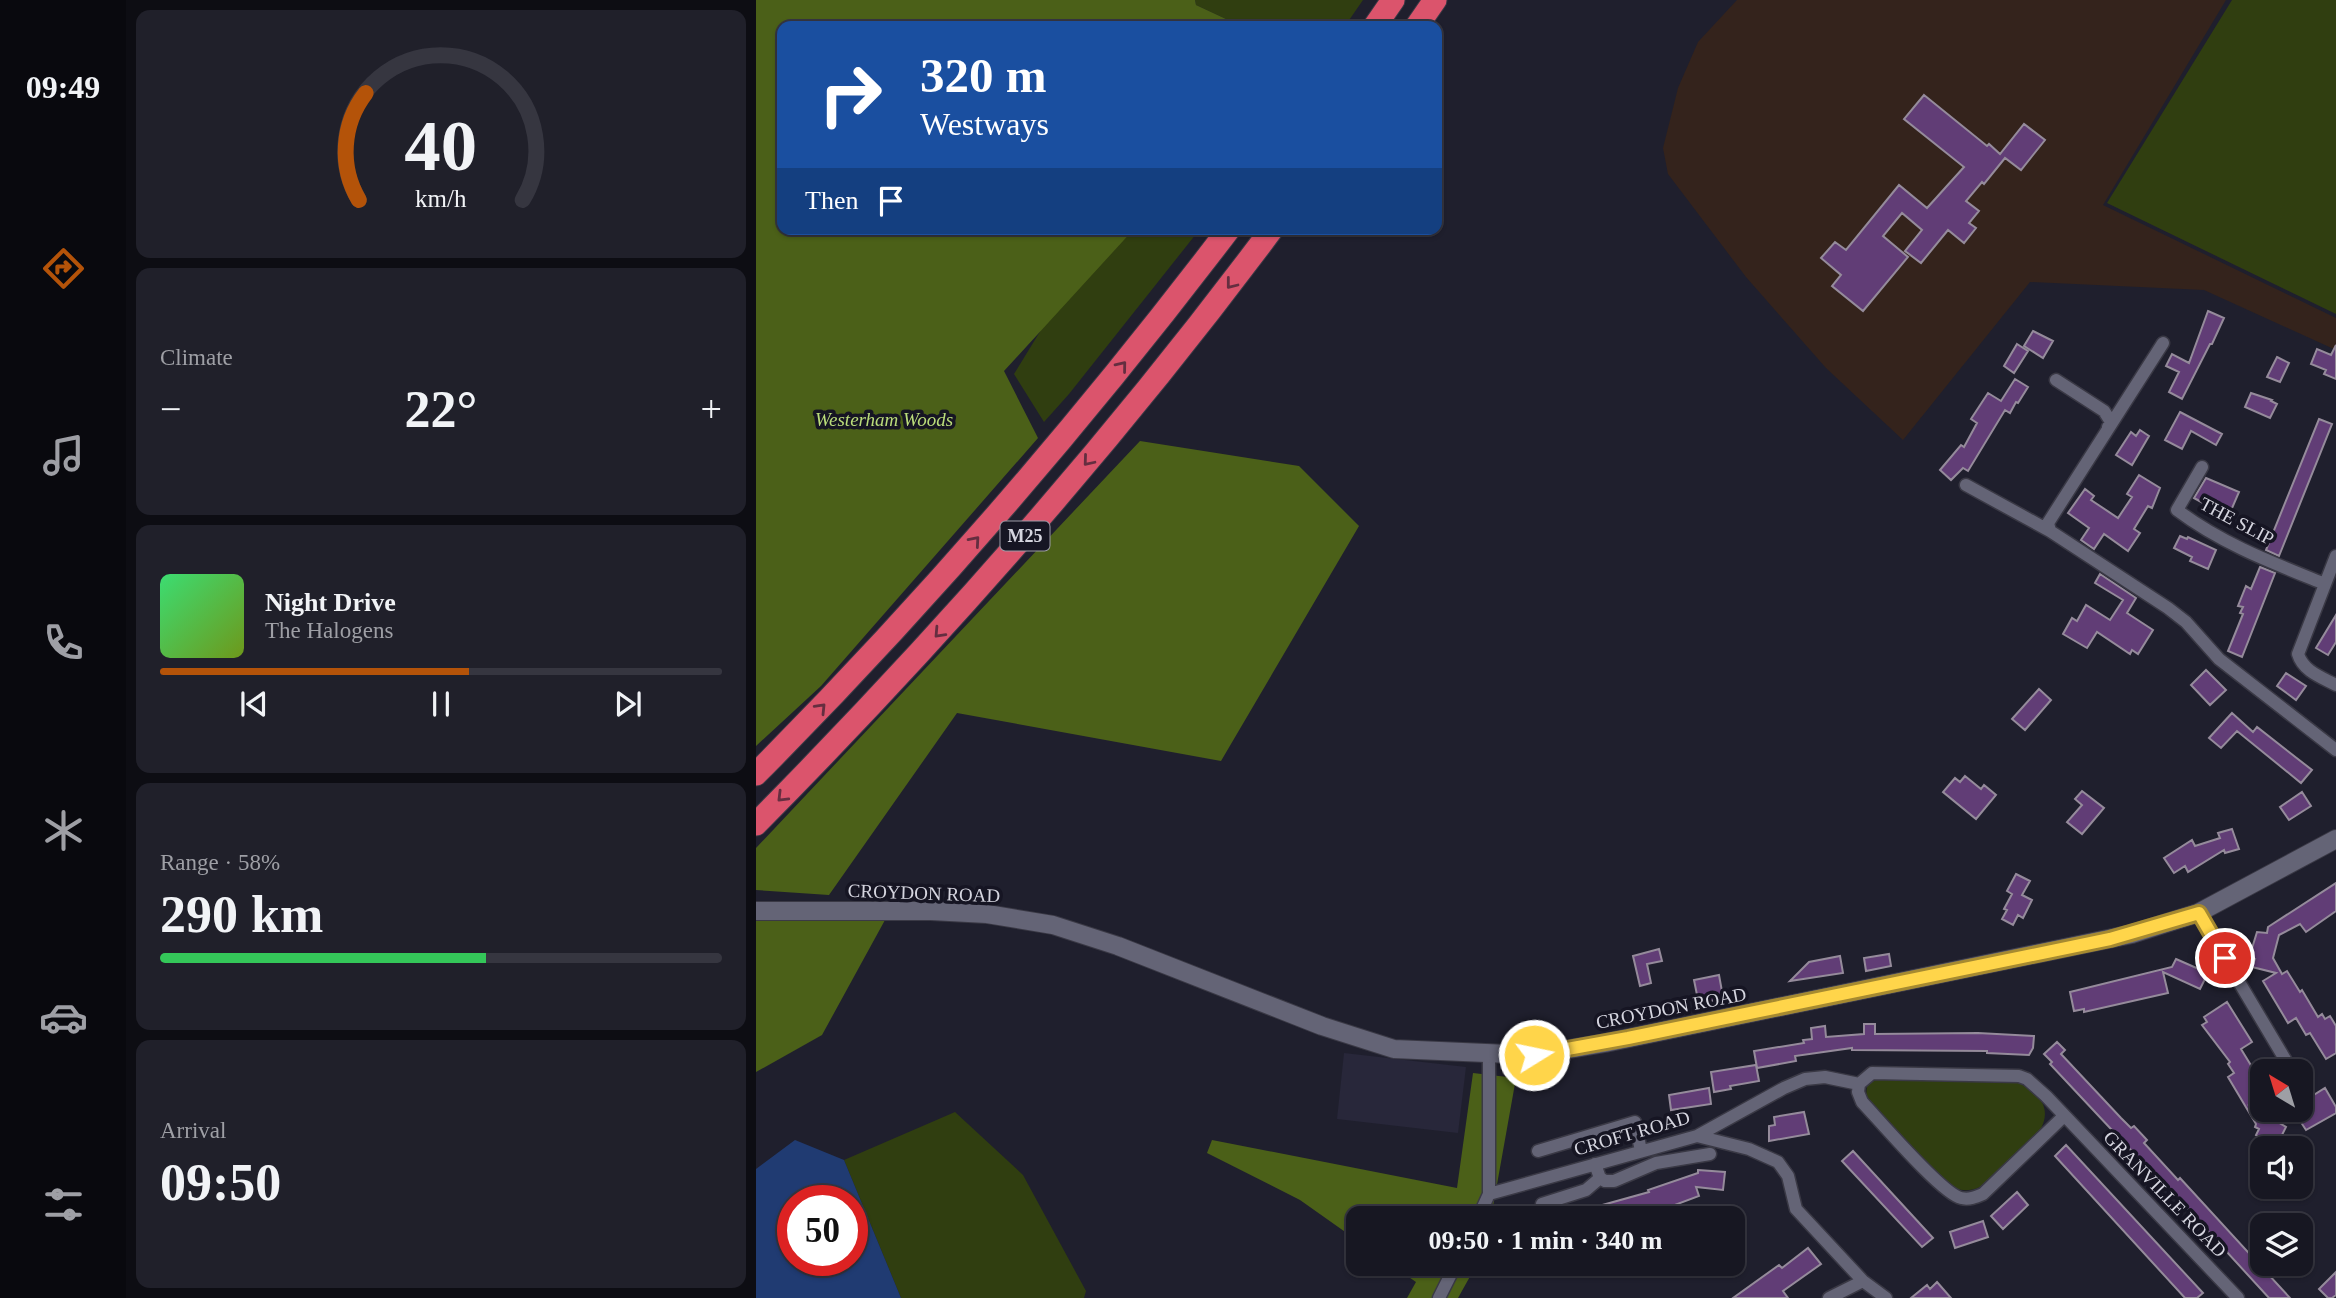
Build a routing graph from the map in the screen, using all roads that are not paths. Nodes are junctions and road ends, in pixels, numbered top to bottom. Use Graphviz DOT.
graph roads {
  1 [pos="1393,0"];
  2 [pos="1435,0"];
  3 [pos="1378,21"];
  4 [pos="1420,21"];
  5 [pos="1224,235"];
  6 [pos="1267,235"];
  7 [pos="2163,343"];
  8 [pos="2056,380"];
  9 [pos="2108,427"];
  10 [pos="2202,467"];
  11 [pos="1966,485"];
  12 [pos="2050,531"];
  13 [pos="2336,556"];
  14 [pos="2325,584"];
  15 [pos="2336,685"];
  16 [pos="2336,750"];
  17 [pos="756,774"];
  18 [pos="756,824"];
  19 [pos="2336,839"];
  20 [pos="756,911"];
  21 [pos="2199,913"];
  22 [pos="1489,1054"];
  23 [pos="2284,1059"];
  24 [pos="1859,1084"];
  25 [pos="2064,1116"];
  26 [pos="1697,1136"];
  27 [pos="1538,1151"];
  28 [pos="1641,1151"];
  29 [pos="1710,1154"];
  30 [pos="1595,1164"];
  31 [pos="1600,1178"];
  32 [pos="1489,1194"];
  33 [pos="1542,1204"];
  34 [pos="1484,1206"];
  35 [pos="1449,1276"];
  36 [pos="1863,1281"];
  37 [pos="1439,1298"];
  38 [pos="1829,1298"];
  39 [pos="1886,1298"];
  40 [pos="2238,1298"];
  1 -- 3 [label="highway"];
  2 -- 4 [label="highway"];
  17 -- 5 [label="highway, M25, one-way"];
  6 -- 18 [label="highway, M25, one-way"];
  7 -- 9 [label="street"];
  8 -- 9 [label="street"];
  9 -- 12 [label="street"];
  10 -- 14 [label="street, THE SLIP"];
  11 -- 12 [label="street"];
  12 -- 16 [label="street"];
  13 -- 14 [label="street"];
  14 -- 15 [label="street"];
  19 -- 21 [label="main road, CROYDON ROAD"];
  20 -- 22 [label="main road, CROYDON ROAD"];
  21 -- 22 [label="main road, CROYDON ROAD"];
  21 -- 23 [label="street"];
  22 -- 32 [label="street"];
  24 -- 25 [label="street, GRANVILLE ROAD"];
  24 -- 25 [label="street"];
  24 -- 26 [label="street, CROFT ROAD"];
  25 -- 40 [label="street, GRANVILLE ROAD"];
  26 -- 28 [label="street, CROFT ROAD"];
  26 -- 36 [label="street"];
  27 -- 28 [label="street"];
  28 -- 30 [label="street, CROFT ROAD"];
  29 -- 31 [label="street"];
  30 -- 31 [label="street"];
  30 -- 32 [label="street, CROFT ROAD"];
  31 -- 33 [label="street"];
  32 -- 34 [label="street"];
  35 -- 37 [label="street"];
  36 -- 38 [label="street"];
  36 -- 39 [label="street"];
}
